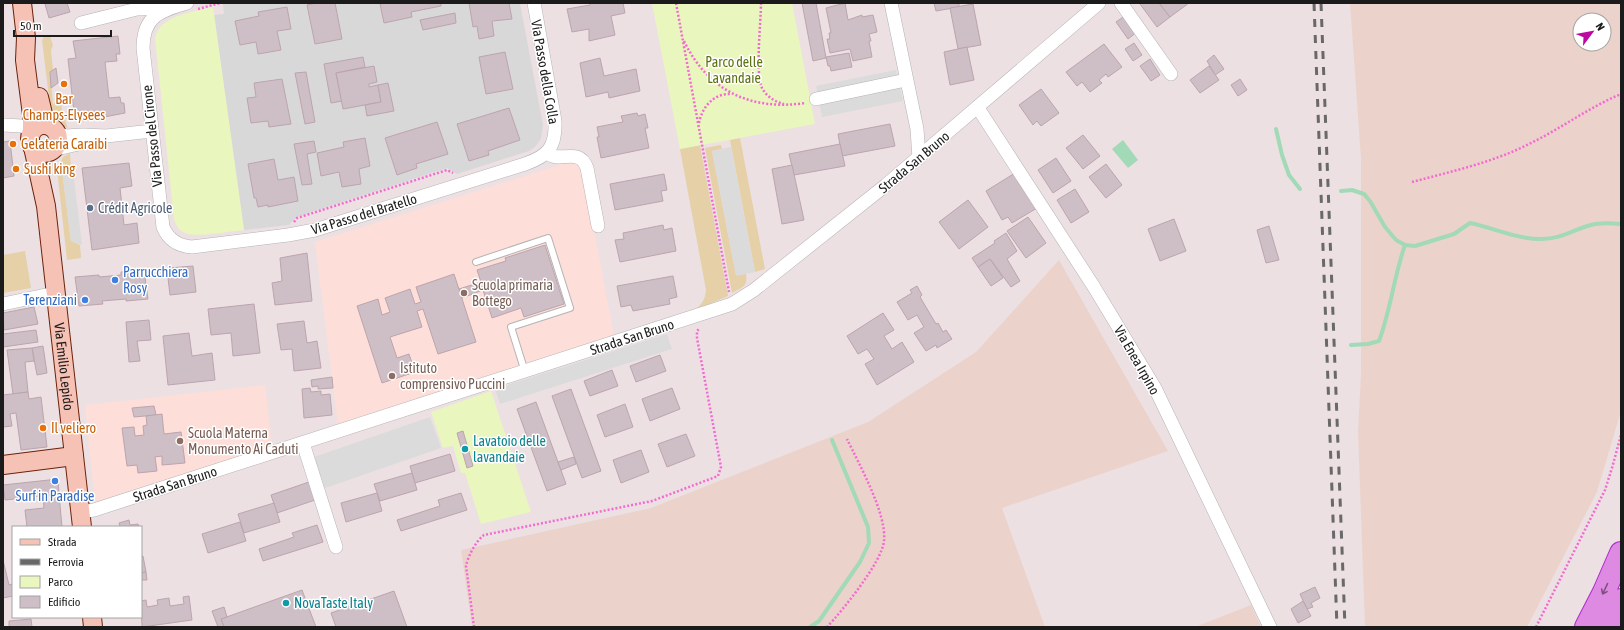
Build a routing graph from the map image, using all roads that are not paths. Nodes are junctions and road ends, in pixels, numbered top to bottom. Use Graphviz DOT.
graph roads {
  1 [pos="22,3"];
  2 [pos="534,3"];
  3 [pos="891,3"];
  4 [pos="1099,3"];
  5 [pos="1122,3"];
  6 [pos="190,7"];
  7 [pos="170,8"];
  8 [pos="81,23"];
  9 [pos="26,34"];
  10 [pos="1171,74"];
  11 [pos="906,80"];
  12 [pos="816,99"];
  13 [pos="978,108"];
  14 [pos="3,126"];
  15 [pos="152,131"];
  16 [pos="53,136"];
  17 [pos="32,139"];
  18 [pos="547,153"];
  19 [pos="919,158"];
  20 [pos="46,206"];
  21 [pos="598,226"];
  22 [pos="175,242"];
  23 [pos="476,262"];
  24 [pos="55,293"];
  25 [pos="3,304"];
  26 [pos="525,372"];
  27 [pos="302,443"];
  28 [pos="74,456"];
  29 [pos="3,465"];
  30 [pos="81,520"];
  31 [pos="336,547"];
  32 [pos="1621,553"];
  33 [pos="1621,600"];
  34 [pos="1270,627"];
  35 [pos="1586,627"];
  36 [pos="1607,627"];
  1 -- 9 [label="main road, Via Emilio Lepido"];
  2 -- 18 [label="street, Via Passo della Colla"];
  3 -- 11 [label="street"];
  4 -- 13 [label="street, Strada San Bruno"];
  5 -- 10 [label="street"];
  6 -- 7 [label="street"];
  7 -- 8 [label="street"];
  7 -- 15 [label="street, Via Passo del Cirone"];
  9 -- 16 [label="main road, Via Emilio Lepido"];
  9 -- 17 [label="main road, Via Emilio Lepido"];
  11 -- 12 [label="street"];
  11 -- 19 [label="street"];
  13 -- 19 [label="street, Strada San Bruno"];
  13 -- 34 [label="street, Via Enea Irpino"];
  14 -- 17 [label="street"];
  15 -- 16 [label="street"];
  15 -- 22 [label="street, Via Passo del Cirone"];
  16 -- 17 [label="main road"];
  16 -- 17 [label="main road"];
  16 -- 20 [label="main road, Via Emilio Lepido"];
  17 -- 20 [label="main road, Via Emilio Lepido"];
  18 -- 21 [label="street"];
  18 -- 22 [label="street, Via Passo del Bratello"];
  19 -- 26 [label="street, Strada San Bruno"];
  20 -- 24 [label="main road, Via Emilio Lepido"];
  23 -- 26 [label="lane"];
  24 -- 25 [label="street"];
  24 -- 28 [label="main road, Via Emilio Lepido"];
  26 -- 27 [label="street, Strada San Bruno"];
  27 -- 30 [label="street, Strada San Bruno"];
  27 -- 31 [label="street"];
  28 -- 29 [label="main road"];
  28 -- 30 [label="main road, Via Emilio Lepido"];
  32 -- 35 [label="highway, one-way"];
  33 -- 36 [label="highway"];
}
